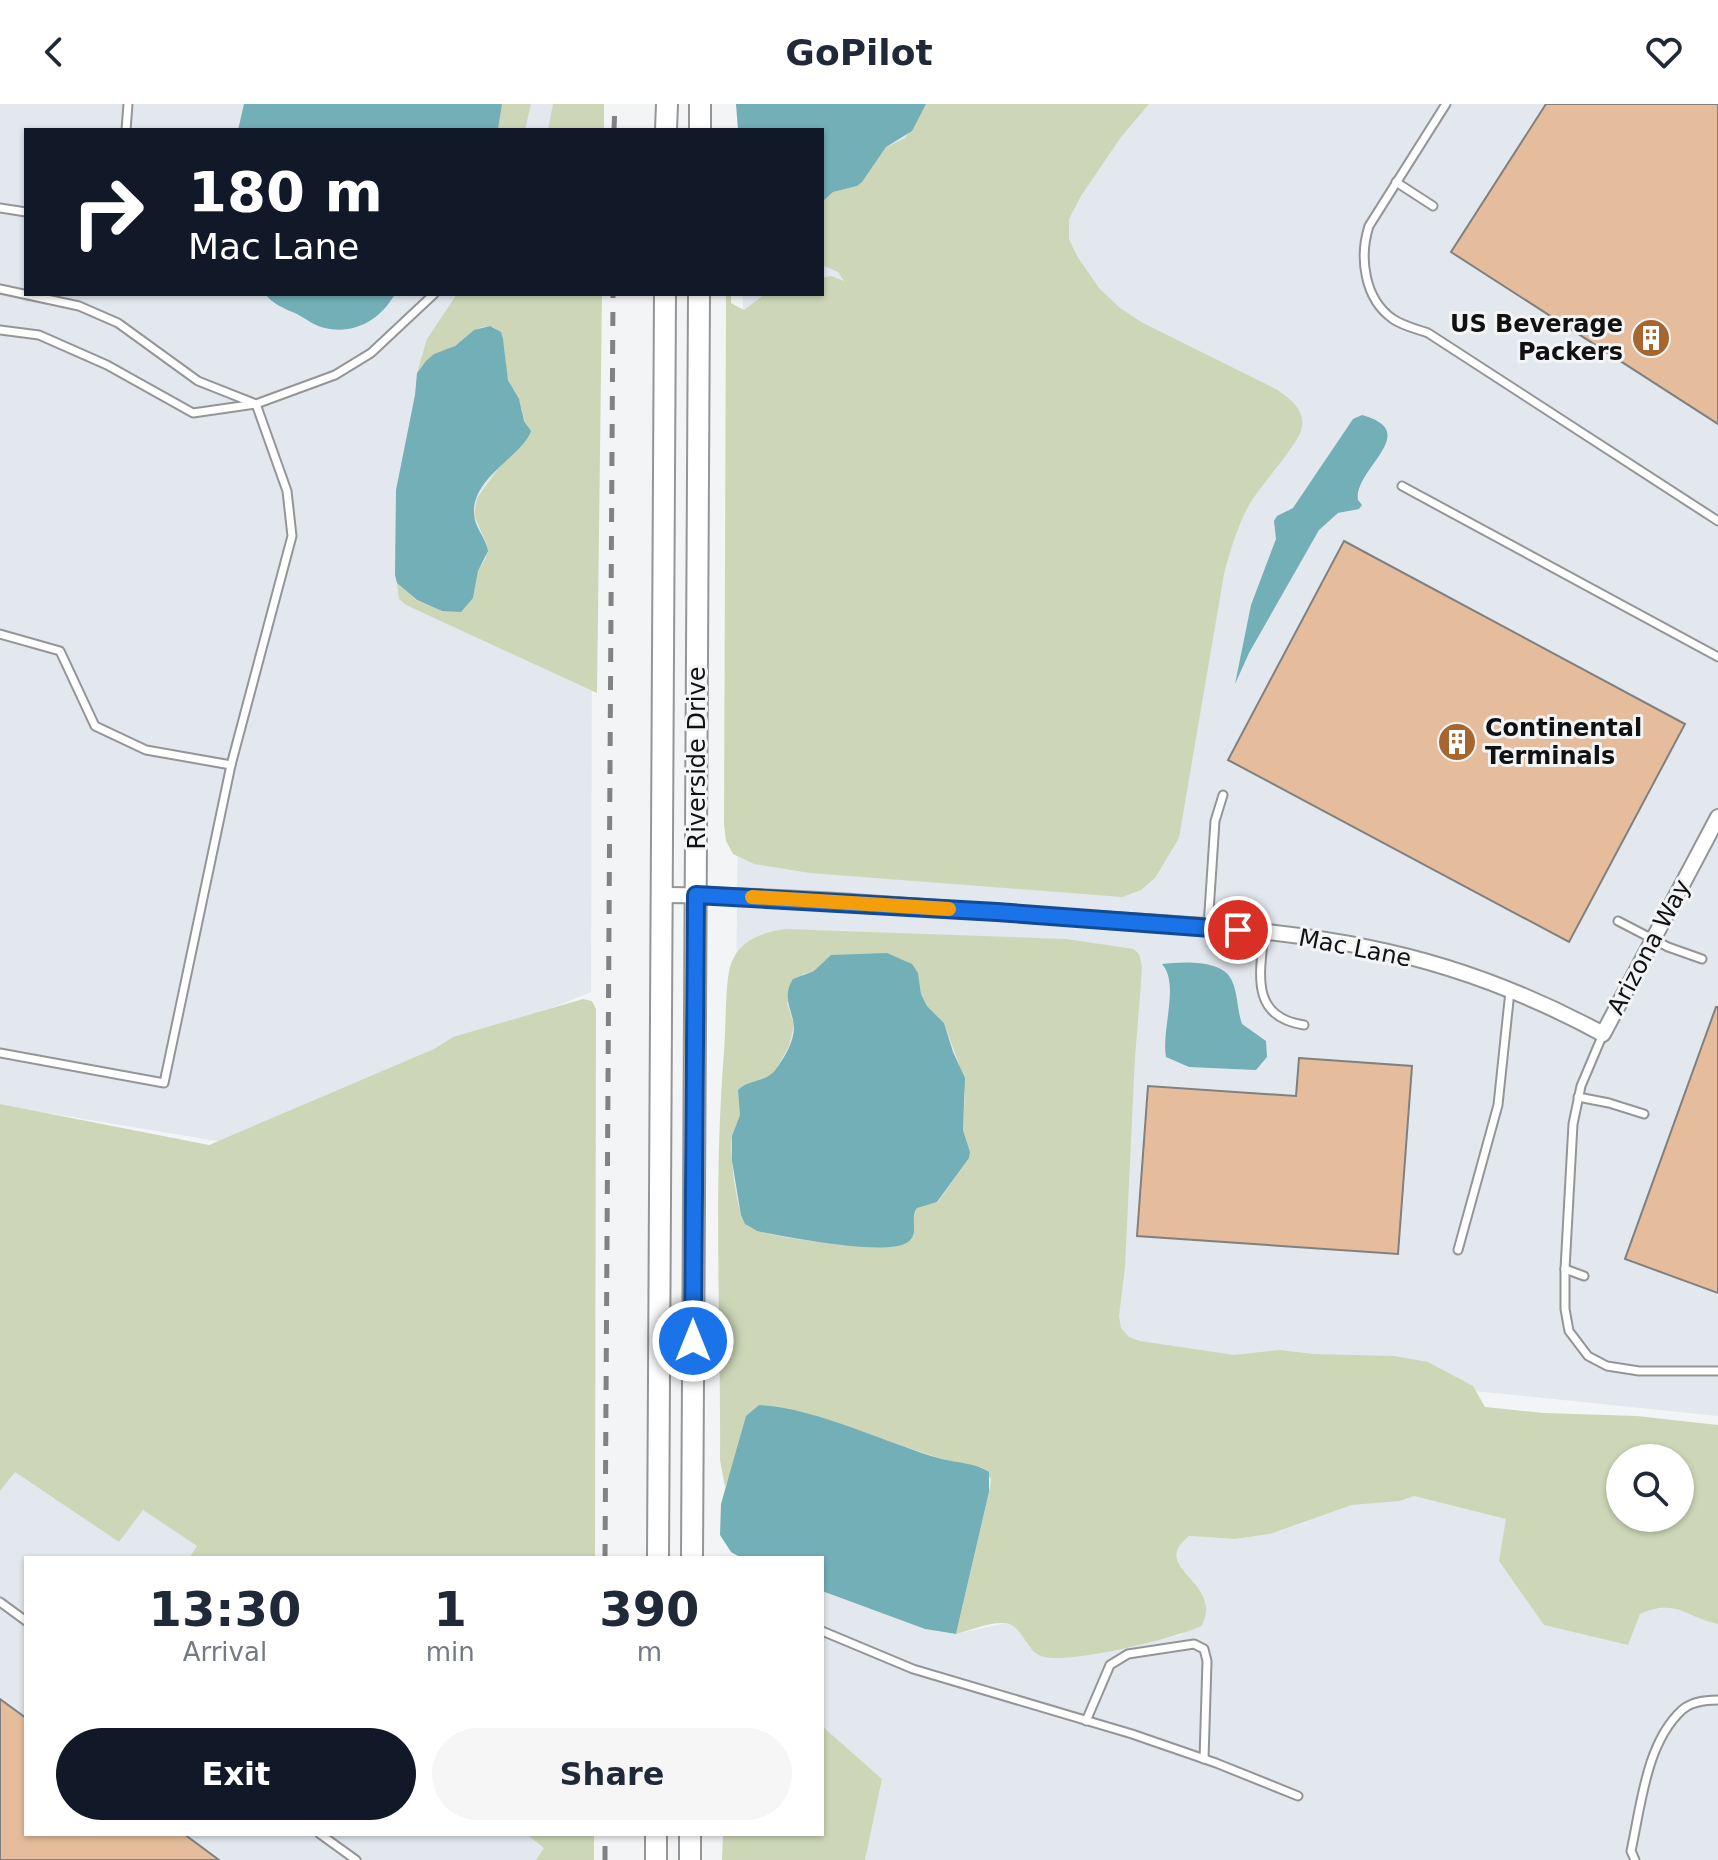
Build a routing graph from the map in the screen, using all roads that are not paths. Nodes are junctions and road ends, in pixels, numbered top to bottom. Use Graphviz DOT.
graph roads {
  1 [pos="128,104"];
  2 [pos="667,104"];
  3 [pos="700,104"];
  4 [pos="1446,104"];
  5 [pos="126,128"];
  6 [pos="666,128"];
  7 [pos="700,128"];
  8 [pos="1396,182"];
  9 [pos="1433,206"];
  10 [pos="0,208"];
  11 [pos="24,212"];
  12 [pos="0,289"];
  13 [pos="24,294"];
  14 [pos="33,296"];
  15 [pos="432,296"];
  16 [pos="665,296"];
  17 [pos="699,296"];
  18 [pos="0,330"];
  19 [pos="256,404"];
  20 [pos="1402,486"];
  21 [pos="1718,521"];
  22 [pos="0,634"];
  23 [pos="1718,657"];
  24 [pos="231,765"];
  25 [pos="1223,795"];
  26 [pos="1718,817"];
  27 [pos="662,895"];
  28 [pos="696,895"];
  29 [pos="1618,921"];
  30 [pos="1208,928"];
  31 [pos="1264,933"];
  32 [pos="1653,940"];
  33 [pos="1702,959"];
  34 [pos="1510,991"];
  35 [pos="1304,1025"];
  36 [pos="1603,1034"];
  37 [pos="0,1053"];
  38 [pos="1578,1097"];
  39 [pos="1644,1114"];
  40 [pos="1458,1250"];
  41 [pos="1565,1269"];
  42 [pos="1584,1276"];
  43 [pos="1718,1371"];
  44 [pos="658,1556"];
  45 [pos="692,1556"];
  46 [pos="0,1602"];
  47 [pos="24,1620"];
  48 [pos="824,1632"];
  49 [pos="1718,1700"];
  50 [pos="1086,1721"];
  51 [pos="1204,1759"];
  52 [pos="1298,1796"];
  53 [pos="323,1836"];
  54 [pos="656,1836"];
  55 [pos="690,1836"];
  56 [pos="356,1860"];
  57 [pos="656,1860"];
  58 [pos="690,1860"];
  59 [pos="1635,1860"];
  1 -- 5 [label="lane"];
  2 -- 6 [label="main road"];
  3 -- 7 [label="main road"];
  4 -- 8 [label="lane"];
  8 -- 9 [label="lane"];
  8 -- 21 [label="lane"];
  10 -- 11 [label="lane"];
  12 -- 13 [label="lane"];
  14 -- 19 [label="lane"];
  15 -- 19 [label="lane"];
  16 -- 27 [label="main road, Riverside Drive"];
  17 -- 28 [label="main road, Riverside Drive"];
  18 -- 19 [label="lane"];
  19 -- 24 [label="lane"];
  20 -- 23 [label="lane"];
  22 -- 24 [label="lane"];
  24 -- 37 [label="lane"];
  25 -- 30 [label="lane"];
  26 -- 32 [label="street, Arizona Way"];
  27 -- 28 [label="street, Mac Lane"];
  27 -- 44 [label="main road, Riverside Drive"];
  28 -- 30 [label="street, Mac Lane"];
  28 -- 45 [label="main road, Riverside Drive"];
  29 -- 32 [label="lane"];
  30 -- 31 [label="street, Mac Lane"];
  31 -- 34 [label="street, Mac Lane"];
  31 -- 35 [label="lane"];
  32 -- 33 [label="lane"];
  32 -- 36 [label="street, Arizona Way"];
  34 -- 36 [label="street, Mac Lane"];
  34 -- 40 [label="lane"];
  36 -- 38 [label="lane"];
  38 -- 39 [label="lane"];
  38 -- 41 [label="lane"];
  41 -- 42 [label="lane"];
  41 -- 43 [label="lane"];
  46 -- 47 [label="lane"];
  48 -- 50 [label="lane"];
  49 -- 59 [label="lane"];
  50 -- 51 [label="lane"];
  50 -- 51 [label="lane"];
  51 -- 52 [label="lane"];
  53 -- 56 [label="lane"];
  54 -- 57 [label="main road"];
  55 -- 58 [label="main road"];
}
